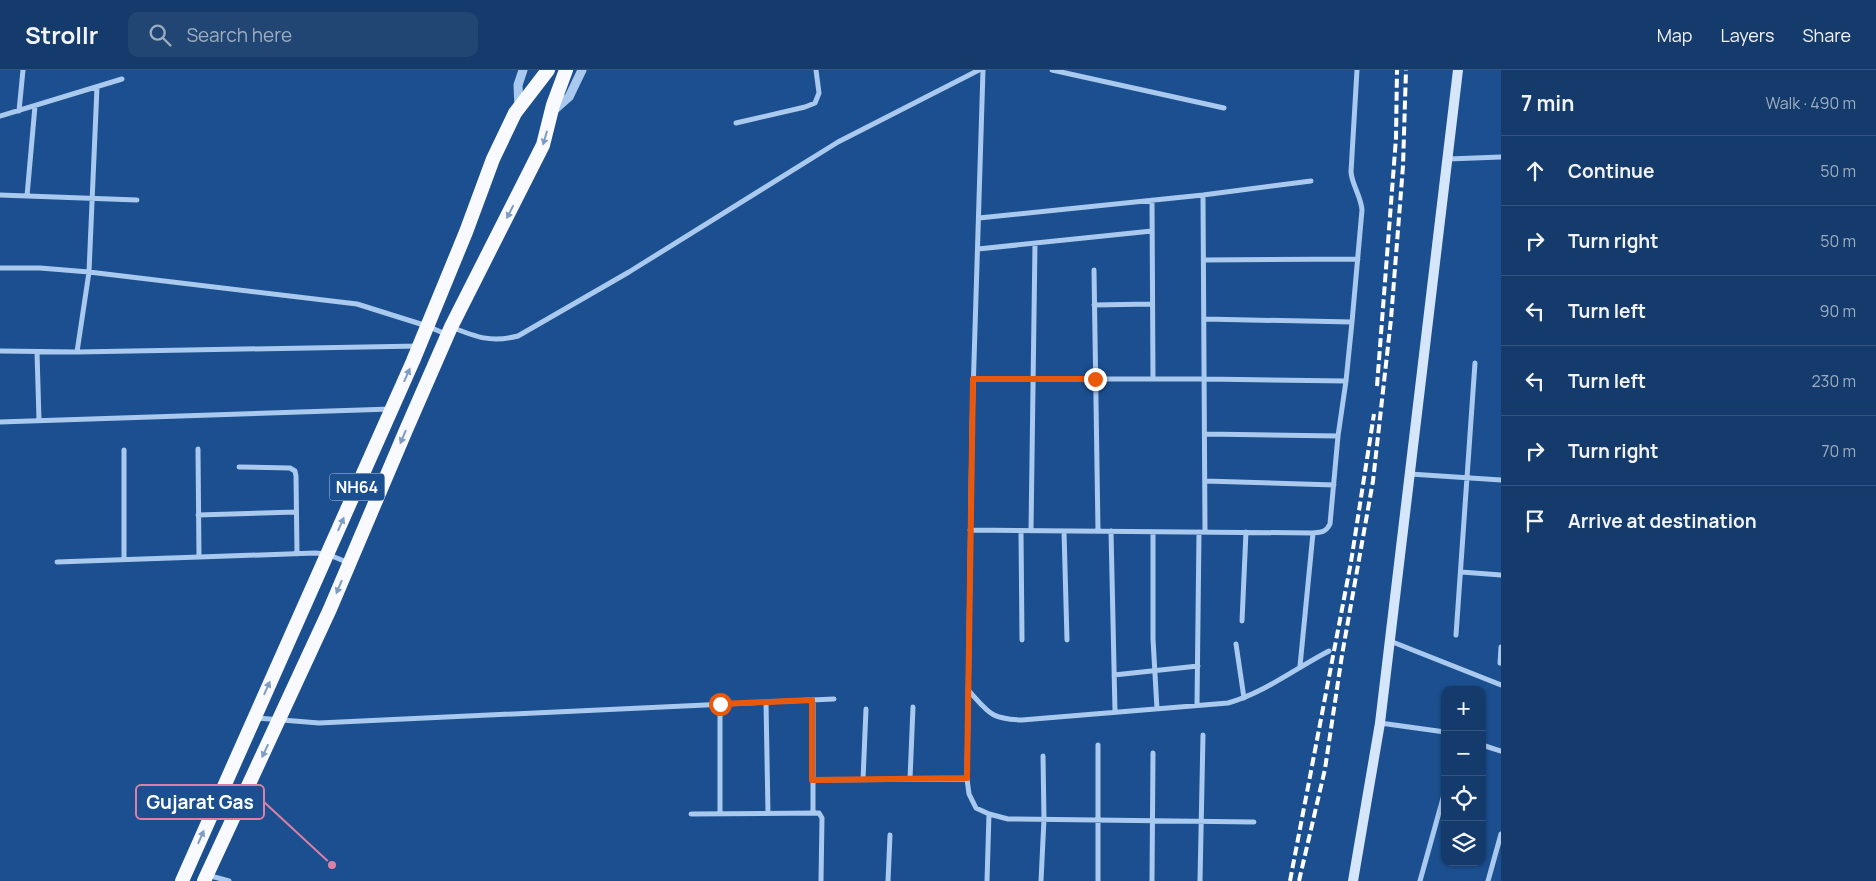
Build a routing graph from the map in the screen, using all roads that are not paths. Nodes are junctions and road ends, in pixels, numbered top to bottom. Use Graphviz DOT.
graph roads {
  1 [pos="23,70"];
  2 [pos="523,70"];
  3 [pos="548,70"];
  4 [pos="582,70"];
  5 [pos="816,70"];
  6 [pos="978,70"];
  7 [pos="983,70"];
  8 [pos="1052,70"];
  9 [pos="1357,70"];
  10 [pos="1458,70"];
  11 [pos="566,72"];
  12 [pos="122,79"];
  13 [pos="97,87"];
  14 [pos="35,106"];
  15 [pos="519,107"];
  16 [pos="1224,108"];
  17 [pos="19,111"];
  18 [pos="551,112"];
  19 [pos="0,116"];
  20 [pos="736,123"];
  21 [pos="1501,157"];
  22 [pos="1448,159"];
  23 [pos="1311,181"];
  24 [pos="0,195"];
  25 [pos="1203,195"];
  26 [pos="27,196"];
  27 [pos="92,200"];
  28 [pos="136,200"];
  29 [pos="1152,200"];
  30 [pos="979,218"];
  31 [pos="1152,231"];
  32 [pos="1035,244"];
  33 [pos="978,250"];
  34 [pos="1358,259"];
  35 [pos="1204,260"];
  36 [pos="0,268"];
  37 [pos="1094,270"];
  38 [pos="89,272"];
  39 [pos="1152,304"];
  40 [pos="1094,305"];
  41 [pos="1204,319"];
  42 [pos="1352,322"];
  43 [pos="427,326"];
  44 [pos="450,331"];
  45 [pos="419,346"];
  46 [pos="0,351"];
  47 [pos="37,352"];
  48 [pos="76,352"];
  49 [pos="1475,363"];
  50 [pos="1204,378"];
  51 [pos="973,379"];
  52 [pos="1032,379"];
  53 [pos="1095,379"];
  54 [pos="1153,379"];
  55 [pos="1346,381"];
  56 [pos="392,408"];
  57 [pos="38,420"];
  58 [pos="0,422"];
  59 [pos="1205,434"];
  60 [pos="1338,436"];
  61 [pos="198,449"];
  62 [pos="124,450"];
  63 [pos="238,467"];
  64 [pos="1410,474"];
  65 [pos="1467,478"];
  66 [pos="1501,480"];
  67 [pos="1205,481"];
  68 [pos="1334,485"];
  69 [pos="296,512"];
  70 [pos="198,516"];
  71 [pos="970,530"];
  72 [pos="1021,531"];
  73 [pos="1031,531"];
  74 [pos="1064,531"];
  75 [pos="1098,531"];
  76 [pos="1111,531"];
  77 [pos="1153,532"];
  78 [pos="1202,532"];
  79 [pos="1246,532"];
  80 [pos="1313,532"];
  81 [pos="297,554"];
  82 [pos="327,554"];
  83 [pos="199,557"];
  84 [pos="124,559"];
  85 [pos="57,562"];
  86 [pos="349,563"];
  87 [pos="1460,572"];
  88 [pos="1501,575"];
  89 [pos="1242,621"];
  90 [pos="1456,635"];
  91 [pos="1022,640"];
  92 [pos="1067,640"];
  93 [pos="1390,641"];
  94 [pos="1236,644"];
  95 [pos="1501,647"];
  96 [pos="1329,651"];
  97 [pos="1500,663"];
  98 [pos="1198,666"];
  99 [pos="1300,666"];
  100 [pos="1154,671"];
  101 [pos="1114,675"];
  102 [pos="1501,685"];
  103 [pos="968,690"];
  104 [pos="1244,698"];
  105 [pos="834,699"];
  106 [pos="812,700"];
  107 [pos="766,702"];
  108 [pos="720,704"];
  109 [pos="1197,706"];
  110 [pos="913,707"];
  111 [pos="866,709"];
  112 [pos="1157,709"];
  113 [pos="1115,712"];
  114 [pos="254,718"];
  115 [pos="278,721"];
  116 [pos="1380,723"];
  117 [pos="1441,731"];
  118 [pos="1203,734"];
  119 [pos="1098,746"];
  120 [pos="1486,746"];
  121 [pos="1501,751"];
  122 [pos="1154,753"];
  123 [pos="1042,756"];
  124 [pos="967,778"];
  125 [pos="910,779"];
  126 [pos="812,780"];
  127 [pos="862,780"];
  128 [pos="1441,805"];
  129 [pos="813,812"];
  130 [pos="720,813"];
  131 [pos="768,813"];
  132 [pos="691,814"];
  133 [pos="989,814"];
  134 [pos="1044,819"];
  135 [pos="1099,820"];
  136 [pos="1153,821"];
  137 [pos="1201,821"];
  138 [pos="1254,822"];
  139 [pos="1501,834"];
  140 [pos="890,835"];
  141 [pos="1499,846"];
  142 [pos="205,878"];
  143 [pos="182,881"];
  144 [pos="230,881"];
  145 [pos="822,881"];
  146 [pos="888,881"];
  147 [pos="986,881"];
  148 [pos="1041,881"];
  149 [pos="1098,881"];
  150 [pos="1152,881"];
  151 [pos="1200,881"];
  152 [pos="1353,881"];
  153 [pos="1420,881"];
  154 [pos="1488,881"];
  1 -- 17 [label="street"];
  2 -- 15 [label="street"];
  3 -- 15 [label="highway, NH64"];
  4 -- 18 [label="street"];
  5 -- 20 [label="street"];
  6 -- 44 [label="street"];
  7 -- 30 [label="street"];
  8 -- 16 [label="street"];
  9 -- 34 [label="street"];
  10 -- 22 [label="main road"];
  11 -- 18 [label="highway, NH64"];
  12 -- 13 [label="street"];
  13 -- 14 [label="street"];
  13 -- 27 [label="street"];
  14 -- 17 [label="street"];
  14 -- 26 [label="street"];
  15 -- 43 [label="highway, NH64"];
  17 -- 19 [label="street"];
  18 -- 44 [label="highway, NH64, one-way"];
  21 -- 22 [label="street"];
  22 -- 64 [label="main road"];
  23 -- 25 [label="street"];
  24 -- 26 [label="street"];
  25 -- 29 [label="street"];
  25 -- 35 [label="street"];
  26 -- 27 [label="street"];
  27 -- 28 [label="street"];
  27 -- 38 [label="street"];
  29 -- 30 [label="street"];
  29 -- 31 [label="street"];
  30 -- 33 [label="street"];
  31 -- 32 [label="street"];
  31 -- 39 [label="street"];
  32 -- 33 [label="street"];
  32 -- 52 [label="street"];
  33 -- 51 [label="street"];
  34 -- 35 [label="street"];
  34 -- 42 [label="street"];
  35 -- 41 [label="street"];
  36 -- 38 [label="street"];
  37 -- 40 [label="street"];
  38 -- 43 [label="street"];
  38 -- 48 [label="street"];
  39 -- 40 [label="street"];
  39 -- 54 [label="street"];
  40 -- 53 [label="street"];
  41 -- 42 [label="street"];
  41 -- 50 [label="street"];
  42 -- 55 [label="street"];
  43 -- 44 [label="street"];
  43 -- 45 [label="highway, NH64"];
  44 -- 86 [label="highway, NH64, one-way"];
  45 -- 48 [label="street"];
  56 -- 45 [label="highway, NH64, one-way"];
  46 -- 47 [label="street"];
  47 -- 48 [label="street"];
  47 -- 57 [label="street"];
  49 -- 65 [label="street"];
  50 -- 54 [label="street"];
  50 -- 55 [label="street"];
  50 -- 59 [label="street"];
  51 -- 52 [label="street"];
  51 -- 71 [label="street"];
  52 -- 53 [label="street"];
  52 -- 73 [label="street"];
  53 -- 54 [label="street"];
  53 -- 75 [label="street"];
  55 -- 60 [label="street"];
  56 -- 57 [label="street"];
  82 -- 56 [label="highway, NH64, one-way"];
  57 -- 58 [label="street"];
  59 -- 60 [label="street"];
  59 -- 67 [label="street"];
  60 -- 68 [label="street"];
  61 -- 70 [label="street"];
  62 -- 84 [label="street"];
  63 -- 69 [label="street"];
  64 -- 65 [label="street"];
  64 -- 93 [label="main road"];
  65 -- 66 [label="street"];
  65 -- 87 [label="street"];
  67 -- 68 [label="street"];
  67 -- 78 [label="street"];
  68 -- 80 [label="street"];
  69 -- 70 [label="street"];
  69 -- 81 [label="street"];
  70 -- 83 [label="street"];
  71 -- 72 [label="street"];
  71 -- 103 [label="street"];
  72 -- 73 [label="street"];
  72 -- 91 [label="street"];
  73 -- 74 [label="street"];
  74 -- 75 [label="street"];
  74 -- 92 [label="street"];
  75 -- 76 [label="street"];
  76 -- 77 [label="street"];
  76 -- 101 [label="street"];
  77 -- 78 [label="street"];
  77 -- 100 [label="street"];
  78 -- 79 [label="street"];
  78 -- 98 [label="street"];
  79 -- 80 [label="street"];
  79 -- 89 [label="street"];
  80 -- 99 [label="street"];
  81 -- 82 [label="street"];
  81 -- 83 [label="street"];
  82 -- 86 [label="street"];
  114 -- 82 [label="highway, NH64, one-way"];
  83 -- 84 [label="street"];
  84 -- 85 [label="street"];
  86 -- 115 [label="highway, NH64, one-way"];
  87 -- 88 [label="street"];
  87 -- 90 [label="street"];
  93 -- 102 [label="street"];
  93 -- 116 [label="main road"];
  94 -- 104 [label="street"];
  95 -- 97 [label="street"];
  96 -- 99 [label="street"];
  98 -- 100 [label="street"];
  98 -- 109 [label="street"];
  99 -- 104 [label="street"];
  100 -- 101 [label="street"];
  100 -- 112 [label="street"];
  101 -- 113 [label="street"];
  103 -- 113 [label="street"];
  103 -- 124 [label="street"];
  104 -- 109 [label="street"];
  105 -- 106 [label="street"];
  106 -- 107 [label="street"];
  106 -- 126 [label="street"];
  107 -- 108 [label="street"];
  107 -- 131 [label="street"];
  108 -- 115 [label="street"];
  108 -- 130 [label="street"];
  109 -- 112 [label="street"];
  110 -- 125 [label="street"];
  111 -- 127 [label="street"];
  112 -- 113 [label="street"];
  114 -- 115 [label="street"];
  143 -- 114 [label="highway, NH64, one-way"];
  115 -- 142 [label="highway, NH64, one-way"];
  116 -- 117 [label="street"];
  116 -- 152 [label="main road"];
  118 -- 137 [label="street"];
  119 -- 135 [label="street"];
  120 -- 121 [label="street"];
  122 -- 136 [label="street"];
  123 -- 134 [label="street"];
  124 -- 125 [label="street"];
  124 -- 133 [label="street"];
  125 -- 127 [label="street"];
  126 -- 127 [label="street"];
  126 -- 129 [label="street"];
  128 -- 153 [label="street"];
  129 -- 131 [label="street"];
  129 -- 145 [label="street"];
  130 -- 131 [label="street"];
  130 -- 132 [label="street"];
  133 -- 134 [label="street"];
  133 -- 147 [label="street"];
  134 -- 135 [label="street"];
  134 -- 148 [label="street"];
  135 -- 136 [label="street"];
  135 -- 149 [label="street"];
  136 -- 137 [label="street"];
  136 -- 150 [label="street"];
  137 -- 138 [label="street"];
  137 -- 151 [label="street"];
  139 -- 141 [label="street"];
  140 -- 146 [label="street"];
  141 -- 154 [label="street"];
  142 -- 144 [label="street"];
}
